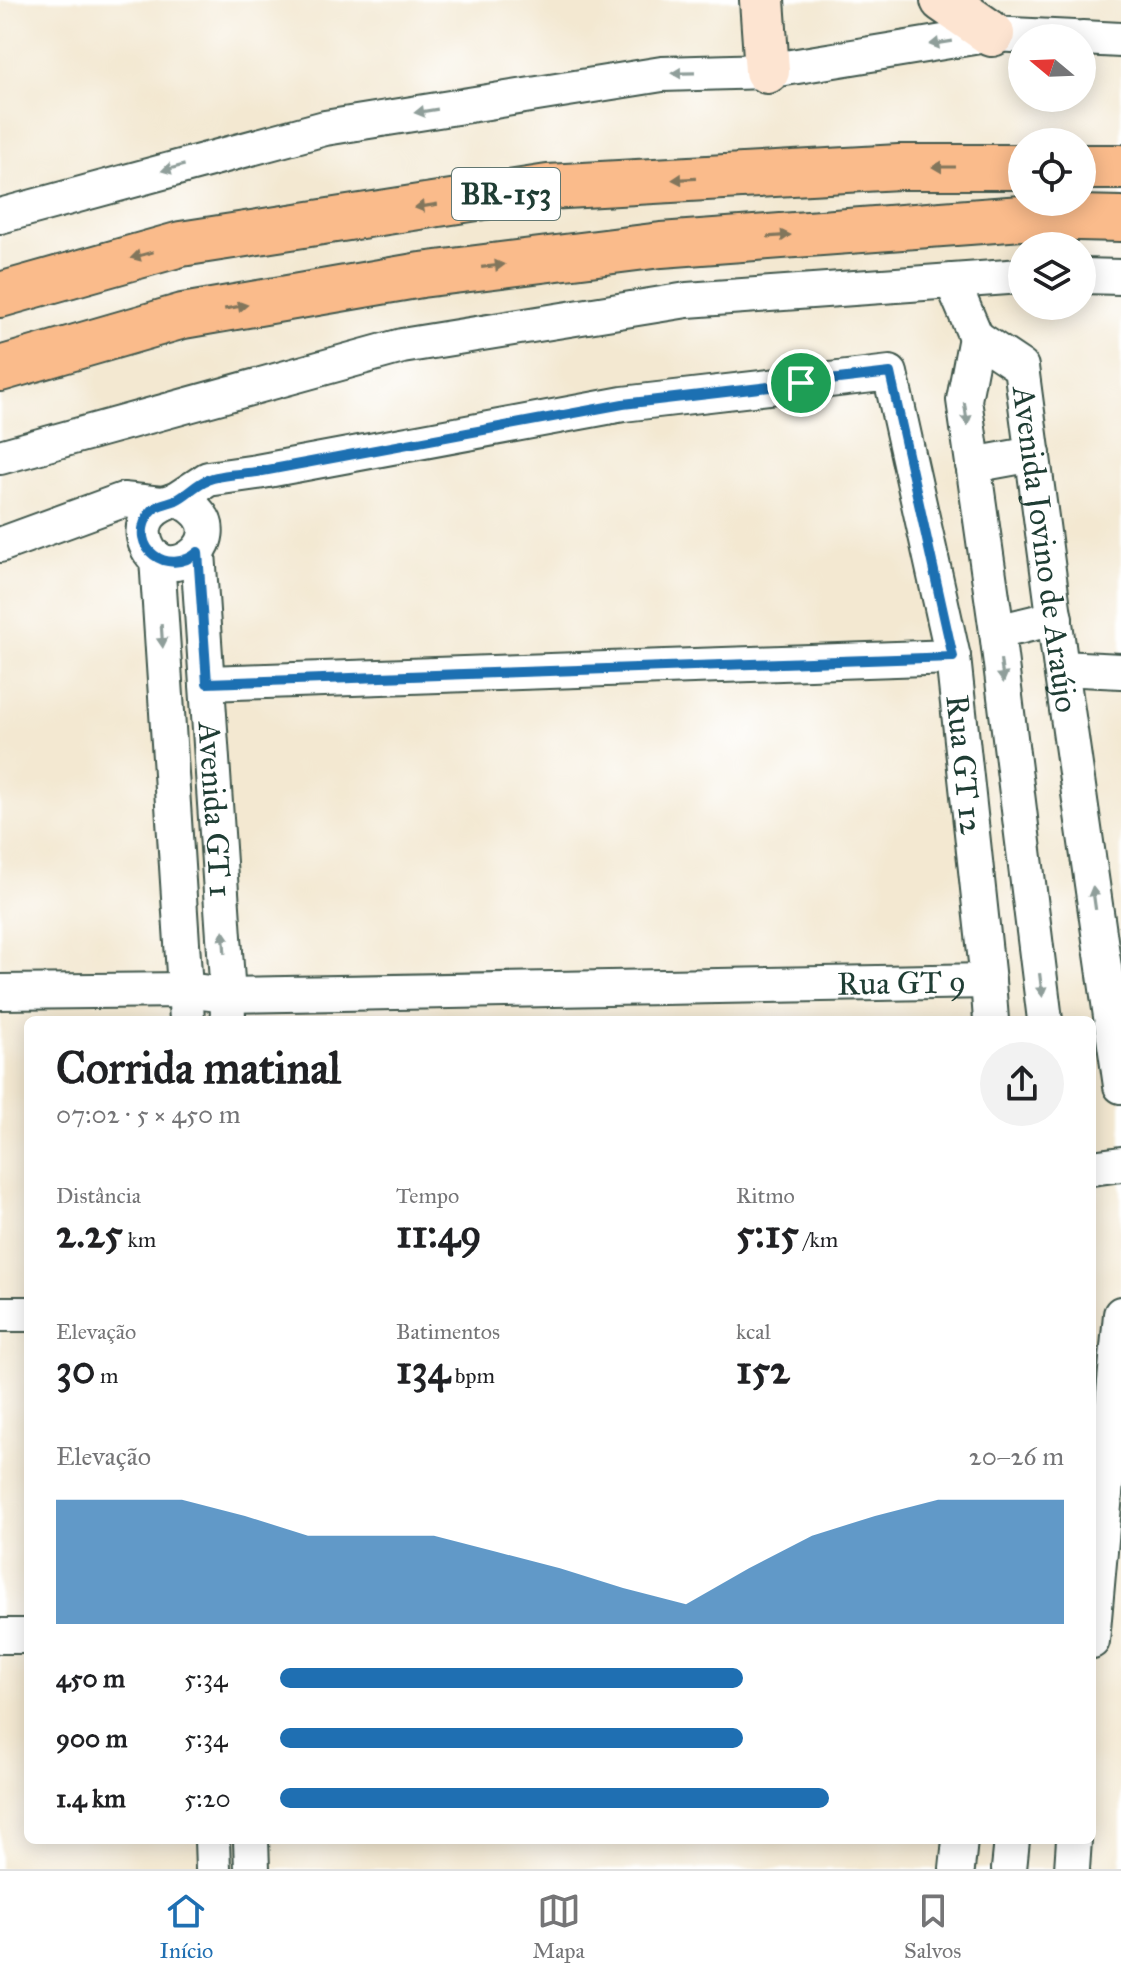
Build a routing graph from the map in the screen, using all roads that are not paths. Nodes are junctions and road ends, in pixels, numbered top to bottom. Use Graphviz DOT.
graph roads {
  1 [pos="762,0"];
  2 [pos="943,0"];
  3 [pos="992,34"];
  4 [pos="1008,35"];
  5 [pos="1096,39"];
  6 [pos="1121,40"];
  7 [pos="767,71"];
  8 [pos="1008,167"];
  9 [pos="1096,167"];
  10 [pos="1121,167"];
  11 [pos="0,216"];
  12 [pos="1121,219"];
  13 [pos="1096,276"];
  14 [pos="1008,277"];
  15 [pos="1121,277"];
  16 [pos="952,281"];
  17 [pos="0,295"];
  18 [pos="976,337"];
  19 [pos="0,369"];
  20 [pos="1033,454"];
  21 [pos="0,457"];
  22 [pos="973,465"];
  23 [pos="180,507"];
  24 [pos="81,515"];
  25 [pos="0,545"];
  26 [pos="150,548"];
  27 [pos="198,552"];
  28 [pos="1055,618"];
  29 [pos="997,632"];
  30 [pos="953,657"];
  31 [pos="1061,668"];
  32 [pos="1121,671"];
  33 [pos="207,683"];
  34 [pos="988,981"];
  35 [pos="0,992"];
  36 [pos="186,1005"];
  37 [pos="227,1007"];
  38 [pos="991,1016"];
  39 [pos="1045,1016"];
  40 [pos="1121,1086"];
  41 [pos="1121,1164"];
  42 [pos="1096,1167"];
  43 [pos="0,1314"];
  44 [pos="24,1314"];
  45 [pos="1121,1314"];
  46 [pos="1096,1596"];
  47 [pos="0,1636"];
  48 [pos="24,1636"];
  49 [pos="212,1844"];
  50 [pos="251,1844"];
  51 [pos="960,1844"];
  52 [pos="1012,1844"];
  53 [pos="1074,1844"];
  54 [pos="213,1869"];
  55 [pos="252,1869"];
  56 [pos="957,1869"];
  57 [pos="1009,1869"];
  58 [pos="1072,1869"];
  1 -- 7 [label="street"];
  2 -- 3 [label="street"];
  3 -- 4 [label="street"];
  3 -- 7 [label="street, one-way"];
  5 -- 6 [label="street"];
  7 -- 11 [label="street, one-way"];
  8 -- 17 [label="highway, BR-153, one-way"];
  9 -- 10 [label="highway"];
  19 -- 12 [label="highway, BR-153, one-way"];
  13 -- 15 [label="street"];
  14 -- 16 [label="street"];
  16 -- 18 [label="street"];
  16 -- 21 [label="street"];
  18 -- 20 [label="street, Avenida Jovino de Araújo"];
  18 -- 22 [label="street, Avenida Jovino de Araújo, one-way"];
  20 -- 22 [label="street"];
  20 -- 28 [label="street, Avenida Jovino de Araújo"];
  22 -- 29 [label="street, Avenida Jovino de Araújo"];
  23 -- 24 [label="street"];
  23 -- 26 [label="street"];
  23 -- 27 [label="street"];
  23 -- 30 [label="street, Rua GT 12"];
  24 -- 25 [label="street"];
  24 -- 26 [label="street"];
  26 -- 27 [label="street"];
  26 -- 36 [label="street, Avenida GT 1, one-way"];
  27 -- 33 [label="street, Avenida GT 1"];
  28 -- 29 [label="street"];
  28 -- 31 [label="street, Avenida Jovino de Araújo"];
  29 -- 39 [label="street, Avenida Jovino de Araújo, one-way"];
  30 -- 33 [label="street"];
  30 -- 34 [label="street, Rua GT 12"];
  31 -- 32 [label="street"];
  40 -- 31 [label="street, Avenida Jovino de Araújo, one-way"];
  37 -- 33 [label="street, Avenida GT 1, one-way"];
  34 -- 37 [label="street, Rua GT 9"];
  34 -- 38 [label="street, Rua GT 12"];
  35 -- 36 [label="street, Rua GT 9"];
  36 -- 37 [label="street, Rua GT 9"];
  41 -- 42 [label="street"];
  43 -- 44 [label="street"];
  45 -- 46 [label="street"];
  47 -- 48 [label="street"];
  49 -- 54 [label="street"];
  50 -- 55 [label="street"];
  51 -- 56 [label="street"];
  52 -- 57 [label="street"];
  53 -- 58 [label="street"];
}
